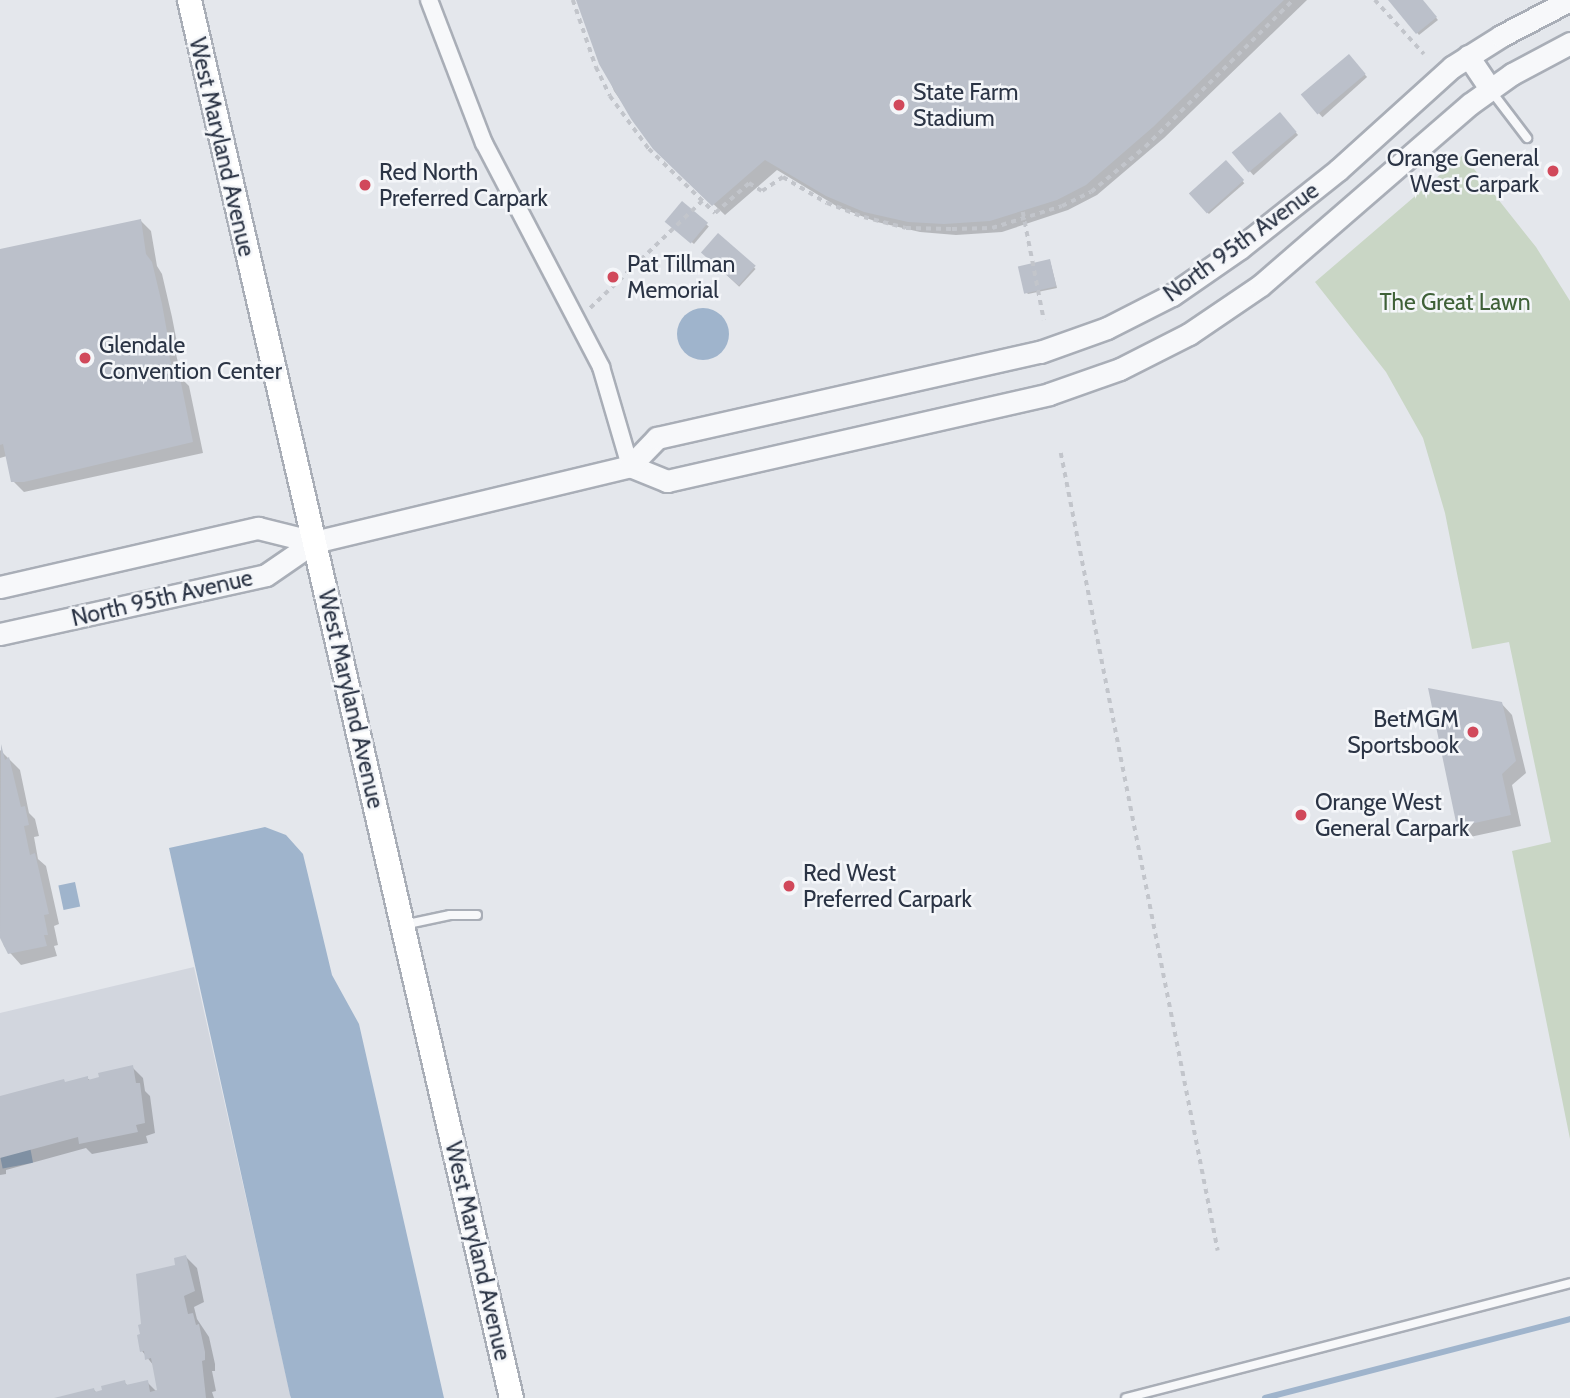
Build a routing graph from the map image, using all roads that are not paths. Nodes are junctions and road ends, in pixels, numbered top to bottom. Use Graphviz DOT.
graph roads {
  1 [pos="188,0"];
  2 [pos="429,0"];
  3 [pos="1570,0"];
  4 [pos="1570,43"];
  5 [pos="1468,56"];
  6 [pos="1490,89"];
  7 [pos="1527,138"];
  8 [pos="630,467"];
  9 [pos="314,541"];
  10 [pos="0,587"];
  11 [pos="0,634"];
  12 [pos="477,915"];
  13 [pos="403,925"];
  14 [pos="1570,1283"];
  15 [pos="511,1398"];
  16 [pos="1126,1398"];
  1 -- 9 [label="main road, West Maryland Avenue"];
  2 -- 8 [label="street"];
  3 -- 5 [label="street, North 95th Avenue"];
  4 -- 6 [label="street, North 95th Avenue"];
  5 -- 6 [label="street"];
  5 -- 8 [label="street, North 95th Avenue"];
  6 -- 7 [label="lane"];
  6 -- 8 [label="street, North 95th Avenue"];
  8 -- 9 [label="street, North 95th Avenue"];
  9 -- 10 [label="street, North 95th Avenue"];
  9 -- 11 [label="street, North 95th Avenue"];
  9 -- 13 [label="main road, West Maryland Avenue"];
  12 -- 13 [label="lane"];
  13 -- 15 [label="main road, West Maryland Avenue"];
  14 -- 16 [label="lane"];
}
